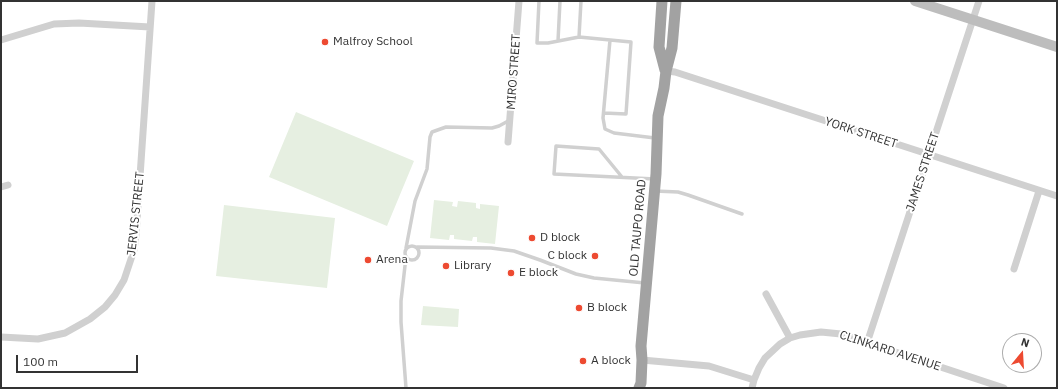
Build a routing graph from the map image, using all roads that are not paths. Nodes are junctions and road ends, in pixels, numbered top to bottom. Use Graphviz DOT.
graph roads {
  1 [pos="152,1"];
  2 [pos="519,1"];
  3 [pos="539,1"];
  4 [pos="560,1"];
  5 [pos="581,1"];
  6 [pos="662,1"];
  7 [pos="676,1"];
  8 [pos="915,1"];
  9 [pos="978,1"];
  10 [pos="972,20"];
  11 [pos="150,27"];
  12 [pos="579,37"];
  13 [pos="1,40"];
  14 [pos="610,40"];
  15 [pos="558,41"];
  16 [pos="1057,47"];
  17 [pos="666,71"];
  18 [pos="604,113"];
  19 [pos="510,119"];
  20 [pos="656,138"];
  21 [pos="508,142"];
  22 [pos="929,155"];
  23 [pos="622,177"];
  24 [pos="655,179"];
  25 [pos="654,191"];
  26 [pos="1039,191"];
  27 [pos="1057,196"];
  28 [pos="742,214"];
  29 [pos="417,247"];
  30 [pos="406,248"];
  31 [pos="406,257"];
  32 [pos="1014,269"];
  33 [pos="646,283"];
  34 [pos="766,294"];
  35 [pos="1,338"];
  36 [pos="790,338"];
  37 [pos="867,343"];
  38 [pos="642,360"];
  39 [pos="754,380"];
  40 [pos="406,388"];
  41 [pos="639,388"];
  42 [pos="752,388"];
  43 [pos="1004,388"];
  1 -- 11 [label="street, JERVIS STREET"];
  2 -- 19 [label="street, MIRO STREET"];
  3 -- 15 [label="lane"];
  4 -- 15 [label="lane"];
  5 -- 12 [label="lane"];
  6 -- 17 [label="highway, OLD TAUPO ROAD"];
  7 -- 17 [label="highway, OLD TAUPO ROAD"];
  8 -- 10 [label="main road"];
  9 -- 10 [label="street, JAMES STREET"];
  10 -- 16 [label="main road"];
  10 -- 22 [label="street, JAMES STREET"];
  11 -- 13 [label="street"];
  11 -- 35 [label="street, JERVIS STREET"];
  12 -- 14 [label="lane"];
  12 -- 15 [label="lane"];
  14 -- 18 [label="lane"];
  14 -- 18 [label="lane"];
  17 -- 20 [label="highway, OLD TAUPO ROAD"];
  17 -- 22 [label="street, YORK STREET"];
  18 -- 20 [label="lane"];
  19 -- 21 [label="street, MIRO STREET"];
  19 -- 30 [label="lane"];
  20 -- 24 [label="highway, OLD TAUPO ROAD"];
  22 -- 26 [label="street, YORK STREET"];
  22 -- 37 [label="street, JAMES STREET"];
  23 -- 23 [label="lane"];
  23 -- 24 [label="lane"];
  24 -- 25 [label="highway, OLD TAUPO ROAD"];
  25 -- 28 [label="lane"];
  25 -- 33 [label="highway, OLD TAUPO ROAD"];
  26 -- 27 [label="street, YORK STREET"];
  26 -- 32 [label="street"];
  29 -- 30 [label="lane"];
  29 -- 31 [label="lane"];
  29 -- 33 [label="lane"];
  30 -- 31 [label="lane"];
  31 -- 40 [label="lane"];
  33 -- 38 [label="highway, OLD TAUPO ROAD"];
  34 -- 36 [label="street"];
  36 -- 37 [label="street, CLINKARD AVENUE"];
  36 -- 39 [label="street, CLINKARD AVENUE"];
  37 -- 43 [label="street, CLINKARD AVENUE"];
  38 -- 39 [label="street"];
  38 -- 41 [label="highway, OLD TAUPO ROAD"];
  39 -- 42 [label="street, CLINKARD AVENUE"];
}
